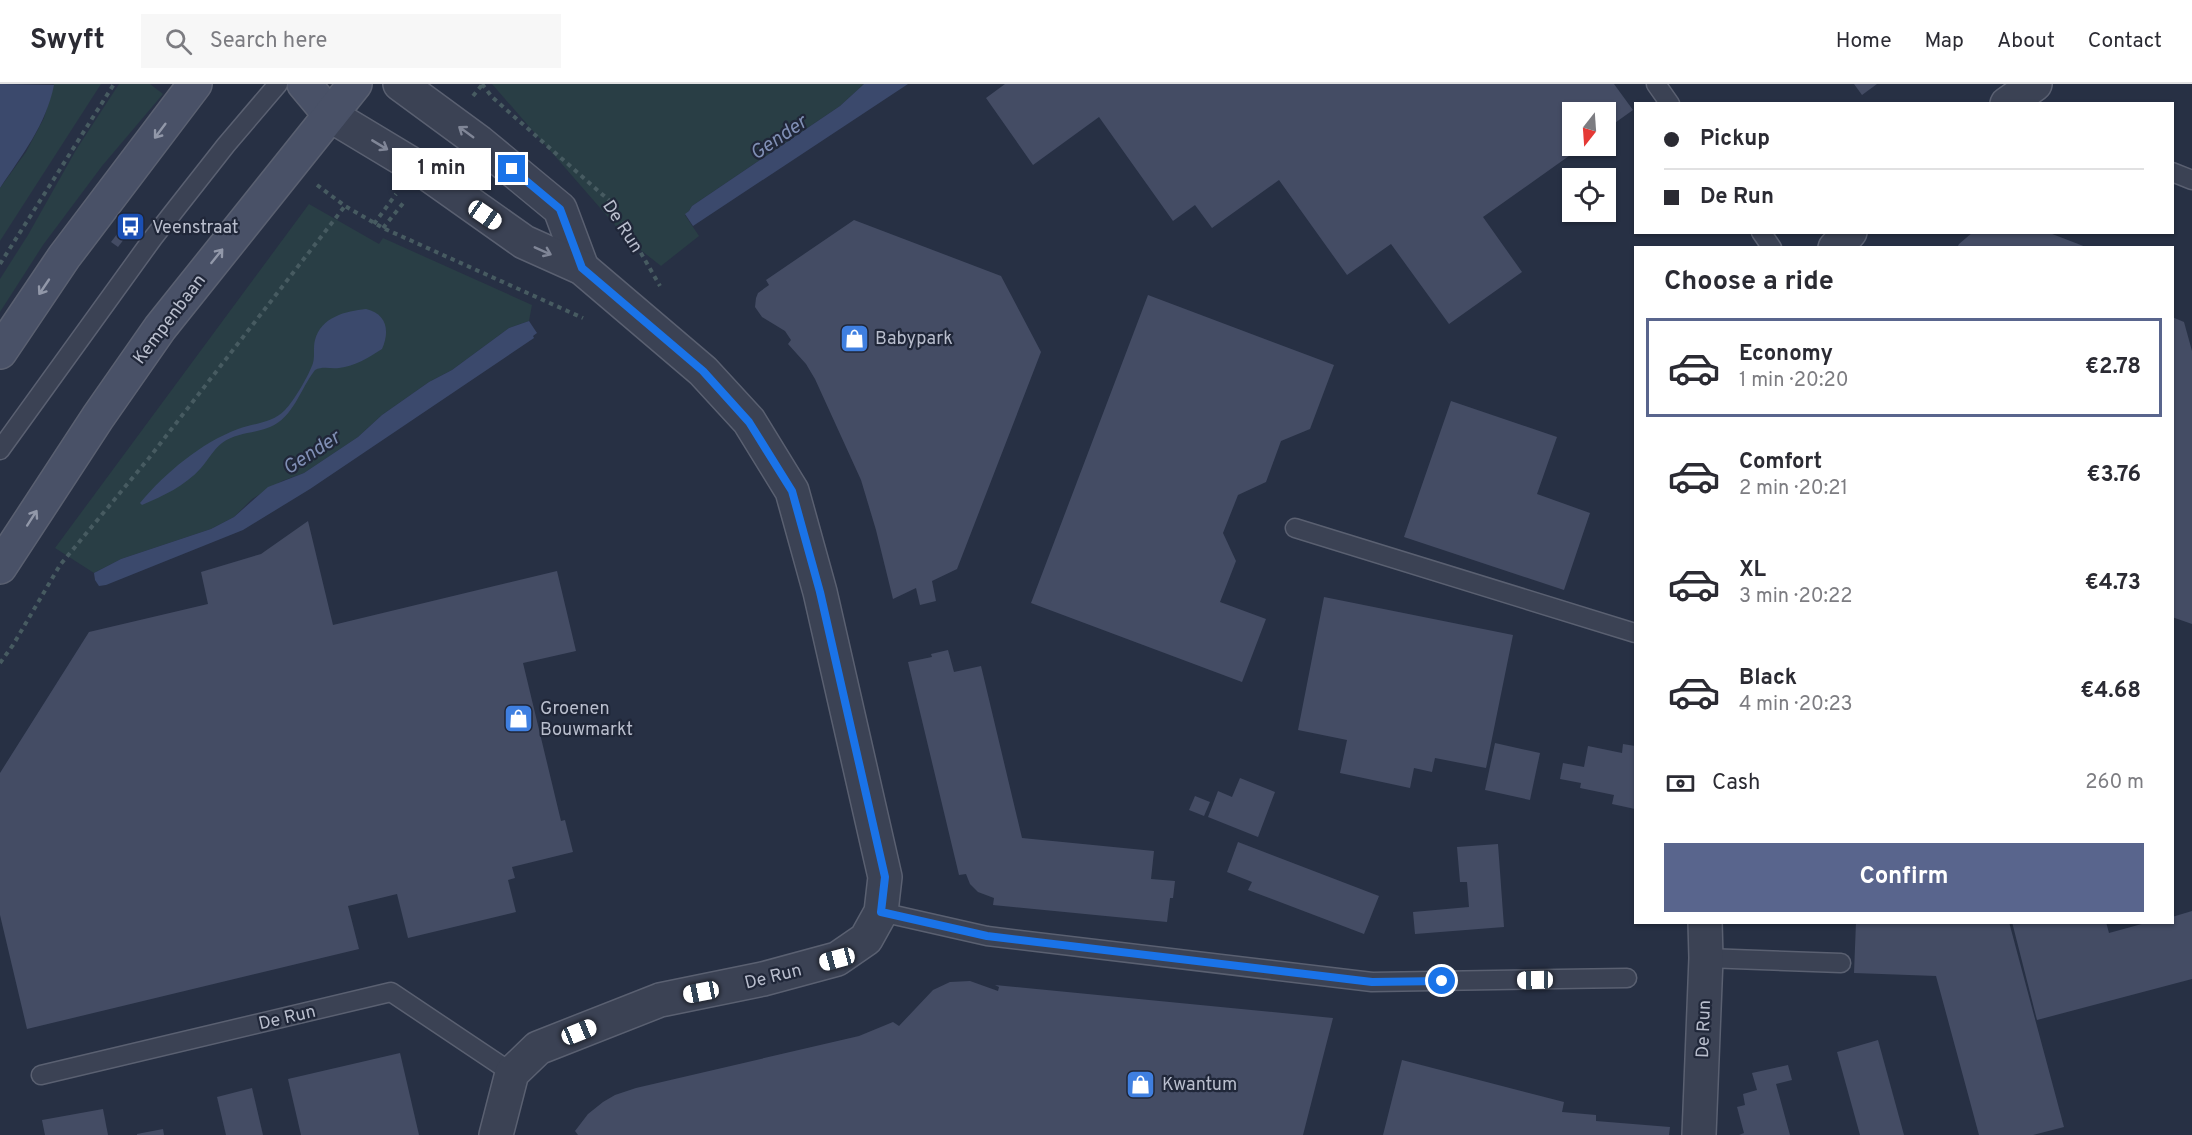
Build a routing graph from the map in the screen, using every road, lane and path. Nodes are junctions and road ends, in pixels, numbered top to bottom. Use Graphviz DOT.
graph roads {
  1 [pos="114,84"];
  2 [pos="195,84"];
  3 [pos="278,84"];
  4 [pos="304,84"];
  5 [pos="355,84"];
  6 [pos="400,84"];
  7 [pos="482,84"];
  8 [pos="1656,84"];
  9 [pos="1669,102"];
  10 [pos="330,115"];
  11 [pos="2174,173"];
  12 [pos="2192,180"];
  13 [pos="345,206"];
  14 [pos="374,224"];
  15 [pos="1848,234"];
  16 [pos="1837,246"];
  17 [pos="0,264"];
  18 [pos="582,268"];
  19 [pos="663,292"];
  20 [pos="594,322"];
  21 [pos="0,352"];
  22 [pos="0,450"];
  23 [pos="1295,528"];
  24 [pos="0,567"];
  25 [pos="1634,633"];
  26 [pos="0,663"];
  27 [pos="881,912"];
  28 [pos="1705,924"];
  29 [pos="1706,958"];
  30 [pos="1841,963"];
  31 [pos="1627,978"];
  32 [pos="512,1073"];
  33 [pos="41,1075"];
  34 [pos="496,1135"];
  35 [pos="1699,1135"];
  1 -- 17 [label="path"];
  2 -- 21 [label="main road, one-way"];
  3 -- 22 [label="lane"];
  4 -- 10 [label="main road, De Run"];
  5 -- 10 [label="main road, Kempenbaan"];
  18 -- 6 [label="street, De Run, one-way"];
  7 -- 19 [label="path, De Run"];
  8 -- 9 [label="lane"];
  10 -- 18 [label="street, De Run, one-way"];
  24 -- 10 [label="main road, Kempenbaan, one-way"];
  11 -- 12 [label="lane"];
  13 -- 26 [label="path"];
  14 -- 20 [label="path"];
  15 -- 16 [label="street"];
  18 -- 27 [label="street, De Run"];
  23 -- 25 [label="lane"];
  27 -- 31 [label="lane"];
  27 -- 32 [label="street, De Run"];
  28 -- 29 [label="street, De Run"];
  29 -- 30 [label="lane"];
  29 -- 35 [label="street, De Run"];
  32 -- 33 [label="lane, De Run"];
  32 -- 34 [label="street"];
}
